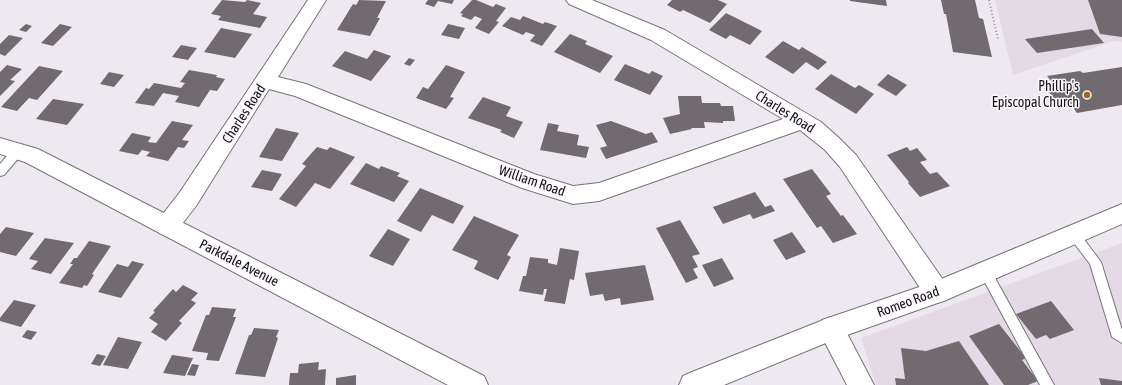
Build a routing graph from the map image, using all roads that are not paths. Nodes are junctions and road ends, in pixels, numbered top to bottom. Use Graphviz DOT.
graph roads {
  1 [pos="317,0"];
  2 [pos="575,0"];
  3 [pos="265,81"];
  4 [pos="802,121"];
  5 [pos="9,148"];
  6 [pos="0,172"];
  7 [pos="1122,214"];
  8 [pos="167,226"];
  9 [pos="1074,234"];
  10 [pos="984,271"];
  11 [pos="937,292"];
  12 [pos="831,329"];
  13 [pos="1122,337"];
  14 [pos="475,385"];
  15 [pos="692,385"];
  16 [pos="861,385"];
  17 [pos="1047,385"];
  1 -- 3 [label="street, Charles Road"];
  2 -- 4 [label="street, Charles Road"];
  3 -- 4 [label="street, William Road"];
  3 -- 8 [label="street, Charles Road"];
  4 -- 11 [label="street, Charles Road"];
  5 -- 6 [label="lane"];
  5 -- 8 [label="street, Parkdale Avenue"];
  7 -- 9 [label="street, Romeo Road"];
  8 -- 14 [label="street, Parkdale Avenue"];
  9 -- 10 [label="street, Romeo Road"];
  9 -- 13 [label="lane"];
  10 -- 11 [label="street, Romeo Road"];
  10 -- 17 [label="lane"];
  11 -- 12 [label="street, Romeo Road"];
  12 -- 15 [label="street, Romeo Road"];
  12 -- 16 [label="street"];
}
